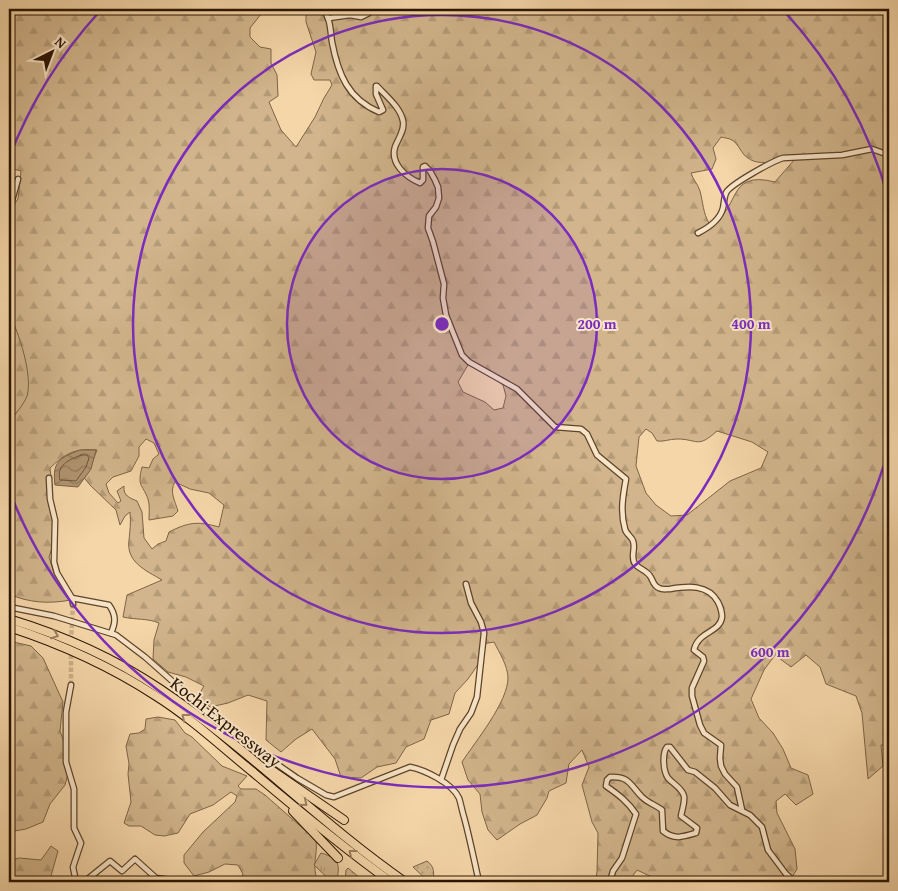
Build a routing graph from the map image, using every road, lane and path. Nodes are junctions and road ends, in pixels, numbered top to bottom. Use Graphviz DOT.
graph roads {
  1 [pos="323,9"];
  2 [pos="372,9"];
  3 [pos="329,18"];
  4 [pos="889,155"];
  5 [pos="18,179"];
  6 [pos="9,211"];
  7 [pos="698,233"];
  8 [pos="9,346"];
  9 [pos="9,369"];
  10 [pos="49,478"];
  11 [pos="466,584"];
  12 [pos="72,598"];
  13 [pos="73,604"];
  14 [pos="9,607"];
  15 [pos="9,619"];
  16 [pos="9,627"];
  17 [pos="111,633"];
  18 [pos="71,685"];
  19 [pos="214,734"];
  20 [pos="441,780"];
  21 [pos="742,810"];
  22 [pos="344,820"];
  23 [pos="338,858"];
  24 [pos="76,882"];
  25 [pos="84,882"];
  26 [pos="185,882"];
  27 [pos="391,882"];
  28 [pos="405,882"];
  29 [pos="479,882"];
  30 [pos="514,882"];
  31 [pos="531,882"];
  32 [pos="610,882"];
  33 [pos="795,882"];
  1 -- 3 [label="street"];
  2 -- 3 [label="street"];
  3 -- 21 [label="street"];
  4 -- 7 [label="street"];
  5 -- 6 [label="street"];
  8 -- 9 [label="street"];
  10 -- 12 [label="street"];
  11 -- 20 [label="street"];
  12 -- 13 [label="street"];
  12 -- 17 [label="street"];
  14 -- 17 [label="street"];
  15 -- 19 [label="highway, Kochi Expressway, one-way"];
  19 -- 16 [label="highway, Kochi Expressway, one-way"];
  17 -- 20 [label="street"];
  18 -- 24 [label="street"];
  19 -- 22 [label="highway"];
  19 -- 23 [label="highway"];
  27 -- 19 [label="highway, Kochi Expressway, one-way"];
  19 -- 28 [label="highway, Kochi Expressway, one-way"];
  20 -- 29 [label="street"];
  21 -- 32 [label="street"];
  21 -- 33 [label="street"];
  25 -- 26 [label="street"];
  30 -- 31 [label="street"];
}
